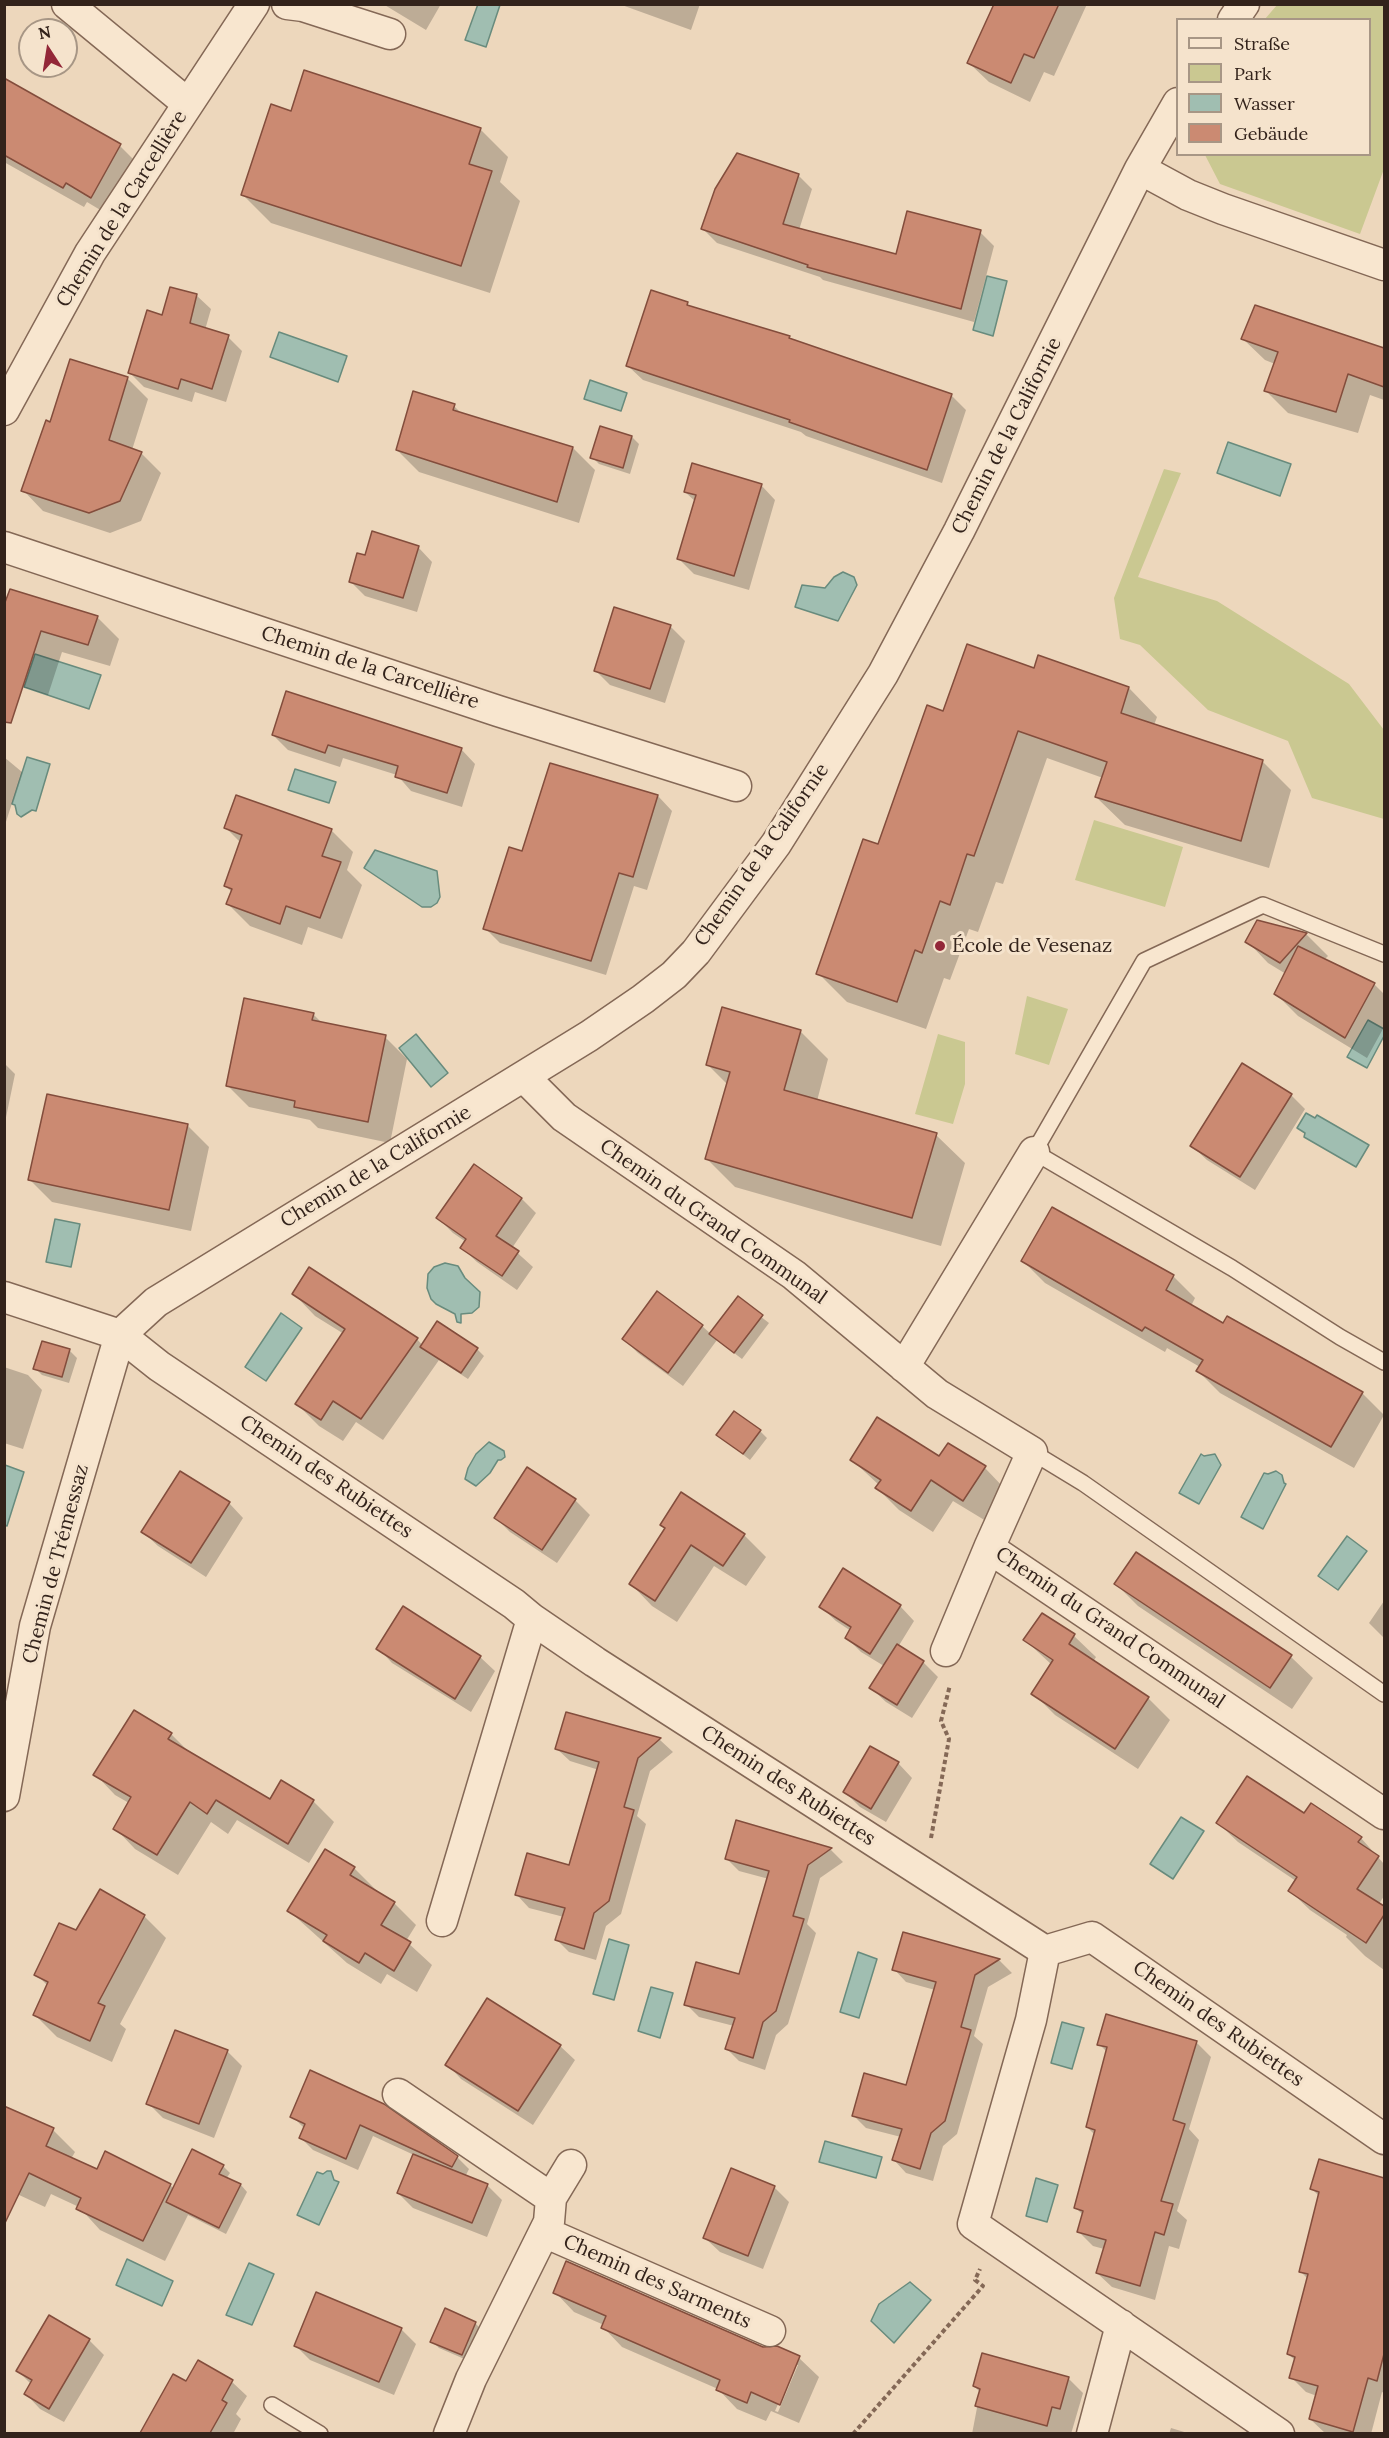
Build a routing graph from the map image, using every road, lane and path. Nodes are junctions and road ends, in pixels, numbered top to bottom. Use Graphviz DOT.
graph roads {
  1 [pos="67,4"];
  2 [pos="254,4"];
  3 [pos="286,4"];
  4 [pos="1244,4"];
  5 [pos="1234,18"];
  6 [pos="390,34"];
  7 [pos="187,104"];
  8 [pos="1176,106"];
  9 [pos="1140,169"];
  10 [pos="1384,265"];
  11 [pos="4,410"];
  12 [pos="4,547"];
  13 [pos="736,786"];
  14 [pos="1384,954"];
  15 [pos="524,1077"];
  16 [pos="1034,1152"];
  17 [pos="4,1297"];
  18 [pos="120,1335"];
  19 [pos="1384,1362"];
  20 [pos="904,1367"];
  21 [pos="1032,1452"];
  22 [pos="989,1548"];
  23 [pos="532,1619"];
  24 [pos="946,1652"];
  25 [pos="1384,1694"];
  26 [pos="4,1796"];
  27 [pos="1384,1814"];
  28 [pos="924,1874"];
  29 [pos="442,1921"];
  30 [pos="1045,1951"];
  31 [pos="398,2094"];
  32 [pos="1384,2139"];
  33 [pos="571,2164"];
  34 [pos="551,2198"];
  35 [pos="544,2232"];
  36 [pos="975,2280"];
  37 [pos="1121,2325"];
  38 [pos="770,2331"];
  39 [pos="272,2405"];
  40 [pos="320,2433"];
  41 [pos="449,2433"];
  42 [pos="852,2433"];
  43 [pos="1092,2433"];
  44 [pos="1279,2433"];
  1 -- 7 [label="street, Chemin de la Carcellière"];
  2 -- 7 [label="street, Chemin de la Carcellière"];
  3 -- 6 [label="street"];
  4 -- 5 [label="street"];
  7 -- 11 [label="street, Chemin de la Carcellière"];
  8 -- 9 [label="street, Chemin de la Californie"];
  9 -- 10 [label="street"];
  9 -- 15 [label="street, Chemin de la Californie"];
  12 -- 13 [label="street, Chemin de la Carcellière"];
  14 -- 16 [label="lane"];
  15 -- 18 [label="street, Chemin de la Californie"];
  15 -- 20 [label="street, Chemin du Grand Communal"];
  16 -- 19 [label="lane"];
  16 -- 20 [label="street"];
  17 -- 18 [label="street"];
  18 -- 23 [label="street, Chemin des Rubiettes"];
  18 -- 26 [label="street, Chemin de Trémessaz"];
  20 -- 21 [label="street, Chemin du Grand Communal"];
  21 -- 22 [label="street, Chemin du Grand Communal"];
  21 -- 25 [label="lane"];
  22 -- 24 [label="street"];
  22 -- 27 [label="street, Chemin du Grand Communal"];
  23 -- 28 [label="street, Chemin des Rubiettes"];
  23 -- 29 [label="street"];
  24 -- 28 [label="path"];
  28 -- 30 [label="street, Chemin des Rubiettes"];
  30 -- 32 [label="street, Chemin des Rubiettes"];
  30 -- 37 [label="street"];
  31 -- 34 [label="street"];
  33 -- 34 [label="street, Chemin des Sarments"];
  34 -- 35 [label="street, Chemin des Sarments"];
  35 -- 38 [label="street, Chemin des Sarments"];
  35 -- 41 [label="street, Chemin des Sarments"];
  36 -- 42 [label="path"];
  37 -- 43 [label="street"];
  37 -- 44 [label="street"];
  39 -- 40 [label="lane"];
}
